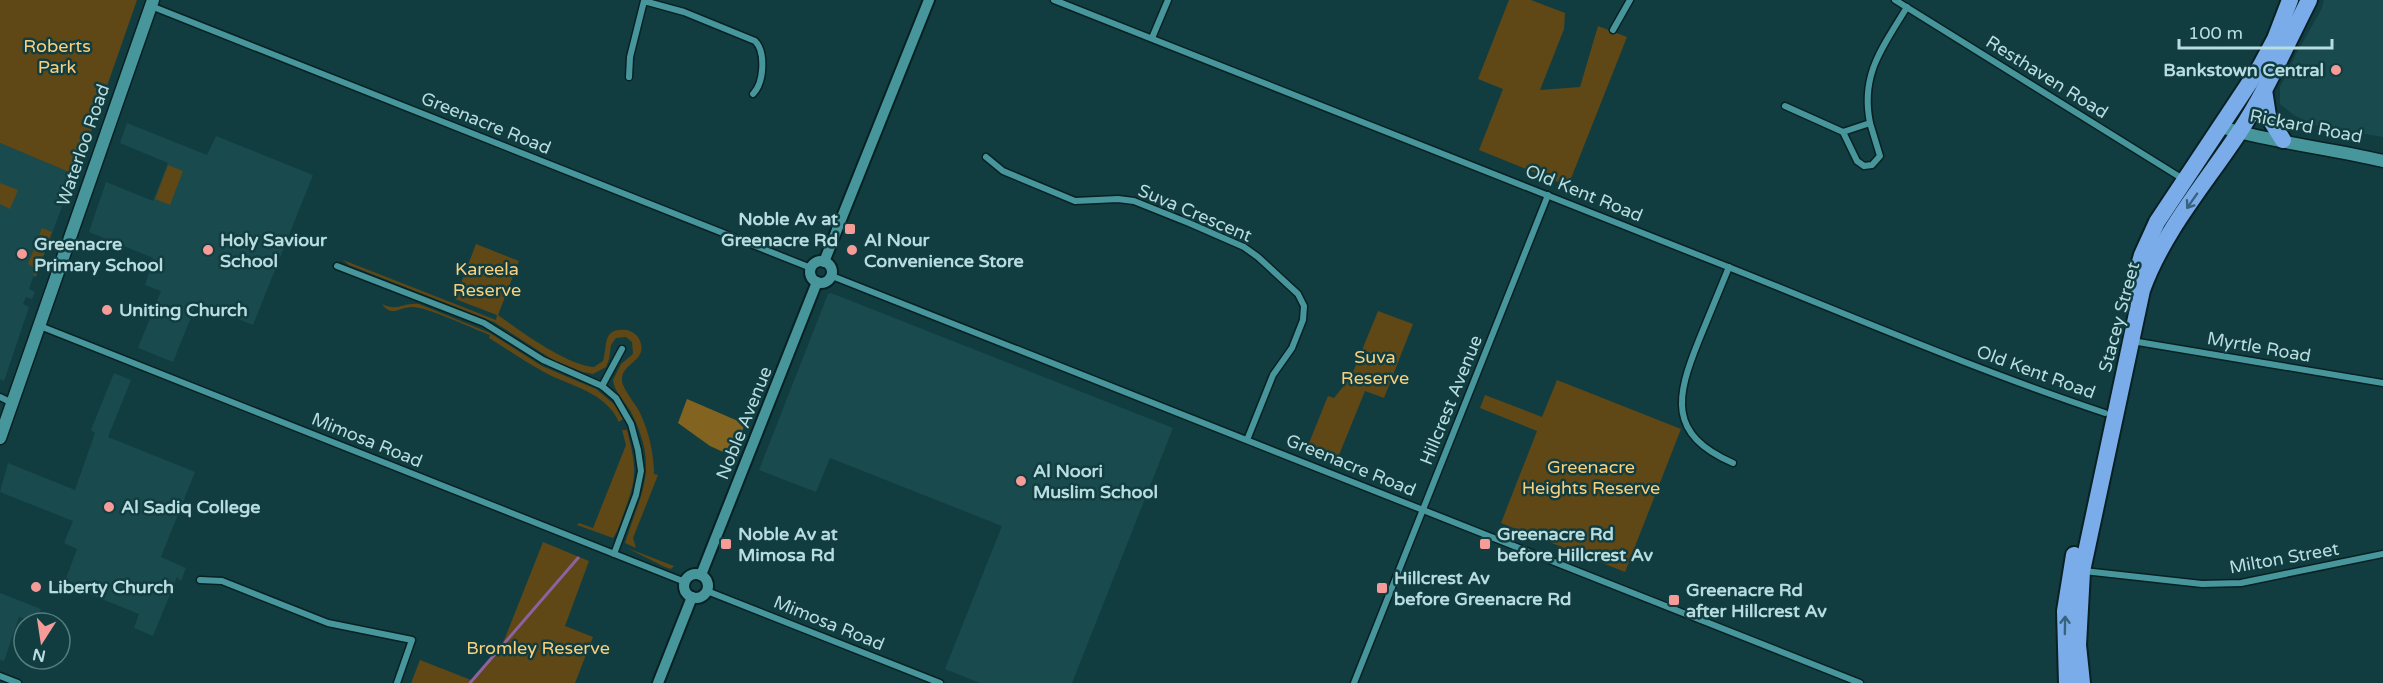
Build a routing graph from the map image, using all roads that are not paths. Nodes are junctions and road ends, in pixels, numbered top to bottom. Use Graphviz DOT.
graph roads {
  1 [pos="675,0"];
  2 [pos="929,0"];
  3 [pos="1054,0"];
  4 [pos="1168,0"];
  5 [pos="1630,0"];
  6 [pos="1895,0"];
  7 [pos="2290,0"];
  8 [pos="2309,0"];
  9 [pos="644,1"];
  10 [pos="151,3"];
  11 [pos="1907,7"];
  12 [pos="672,8"];
  13 [pos="1613,30"];
  14 [pos="1152,38"];
  15 [pos="629,77"];
  16 [pos="2264,90"];
  17 [pos="753,94"];
  18 [pos="1785,106"];
  19 [pos="1870,123"];
  20 [pos="2222,127"];
  21 [pos="1843,132"];
  22 [pos="2239,132"];
  23 [pos="2283,140"];
  24 [pos="986,158"];
  25 [pos="2383,161"];
  26 [pos="2183,180"];
  27 [pos="1548,195"];
  28 [pos="825,262"];
  29 [pos="337,266"];
  30 [pos="1729,267"];
  31 [pos="811,268"];
  32 [pos="832,276"];
  33 [pos="817,282"];
  34 [pos="39,326"];
  35 [pos="2130,340"];
  36 [pos="622,349"];
  37 [pos="2383,383"];
  38 [pos="602,386"];
  39 [pos="0,397"];
  40 [pos="12,402"];
  41 [pos="2105,413"];
  42 [pos="0,438"];
  43 [pos="1247,440"];
  44 [pos="1733,463"];
  45 [pos="1423,510"];
  46 [pos="614,554"];
  47 [pos="2383,554"];
  48 [pos="2082,571"];
  49 [pos="701,575"];
  50 [pos="200,580"];
  51 [pos="685,582"];
  52 [pos="707,591"];
  53 [pos="692,597"];
  54 [pos="0,676"];
  55 [pos="18,683"];
  56 [pos="397,683"];
  57 [pos="658,683"];
  58 [pos="940,683"];
  59 [pos="1354,683"];
  60 [pos="1860,683"];
  61 [pos="2067,683"];
  62 [pos="2082,683"];
  1 -- 12 [label="street"];
  2 -- 28 [label="street"];
  3 -- 14 [label="street, Old Kent Road"];
  4 -- 14 [label="street"];
  5 -- 13 [label="street"];
  6 -- 11 [label="street, Resthaven Road"];
  7 -- 20 [label="highway, Stacey Street"];
  8 -- 16 [label="highway, Stacey Street"];
  9 -- 12 [label="street"];
  9 -- 15 [label="street"];
  10 -- 31 [label="street, Greenacre Road"];
  10 -- 34 [label="main road, Waterloo Road"];
  11 -- 19 [label="street"];
  11 -- 26 [label="street, Resthaven Road"];
  12 -- 17 [label="street"];
  14 -- 27 [label="street, Old Kent Road"];
  16 -- 22 [label="highway, Stacey Street"];
  16 -- 23 [label="highway"];
  18 -- 21 [label="street"];
  19 -- 21 [label="street"];
  19 -- 21 [label="street"];
  20 -- 22 [label="main road, Rickard Road"];
  20 -- 26 [label="highway, Stacey Street"];
  22 -- 23 [label="main road, Rickard Road"];
  22 -- 35 [label="highway, Stacey Street, one-way"];
  23 -- 25 [label="main road, Rickard Road"];
  24 -- 43 [label="street, Suva Crescent"];
  26 -- 41 [label="highway, Stacey Street"];
  27 -- 30 [label="street, Old Kent Road"];
  27 -- 45 [label="street, Hillcrest Avenue"];
  28 -- 31 [label="street"];
  28 -- 32 [label="street"];
  29 -- 38 [label="street"];
  30 -- 41 [label="street, Old Kent Road"];
  30 -- 44 [label="street"];
  31 -- 33 [label="street"];
  32 -- 33 [label="street"];
  32 -- 43 [label="street, Greenacre Road"];
  33 -- 49 [label="street, Noble Avenue"];
  34 -- 40 [label="main road, Waterloo Road"];
  34 -- 46 [label="street, Mimosa Road"];
  35 -- 37 [label="street, Myrtle Road"];
  35 -- 48 [label="highway, Stacey Street"];
  36 -- 38 [label="street"];
  38 -- 46 [label="street"];
  39 -- 40 [label="street"];
  40 -- 42 [label="main road, Waterloo Road"];
  61 -- 41 [label="highway, Stacey Street, one-way"];
  43 -- 45 [label="street, Greenacre Road"];
  45 -- 59 [label="street, Hillcrest Avenue"];
  45 -- 60 [label="street, Greenacre Road"];
  46 -- 51 [label="street, Mimosa Road"];
  47 -- 48 [label="street, Milton Street"];
  48 -- 62 [label="highway, Stacey Street"];
  49 -- 51 [label="street"];
  49 -- 52 [label="street"];
  50 -- 56 [label="street"];
  51 -- 53 [label="street"];
  52 -- 53 [label="street"];
  52 -- 58 [label="street, Mimosa Road"];
  53 -- 57 [label="street"];
  54 -- 55 [label="street"];
}
